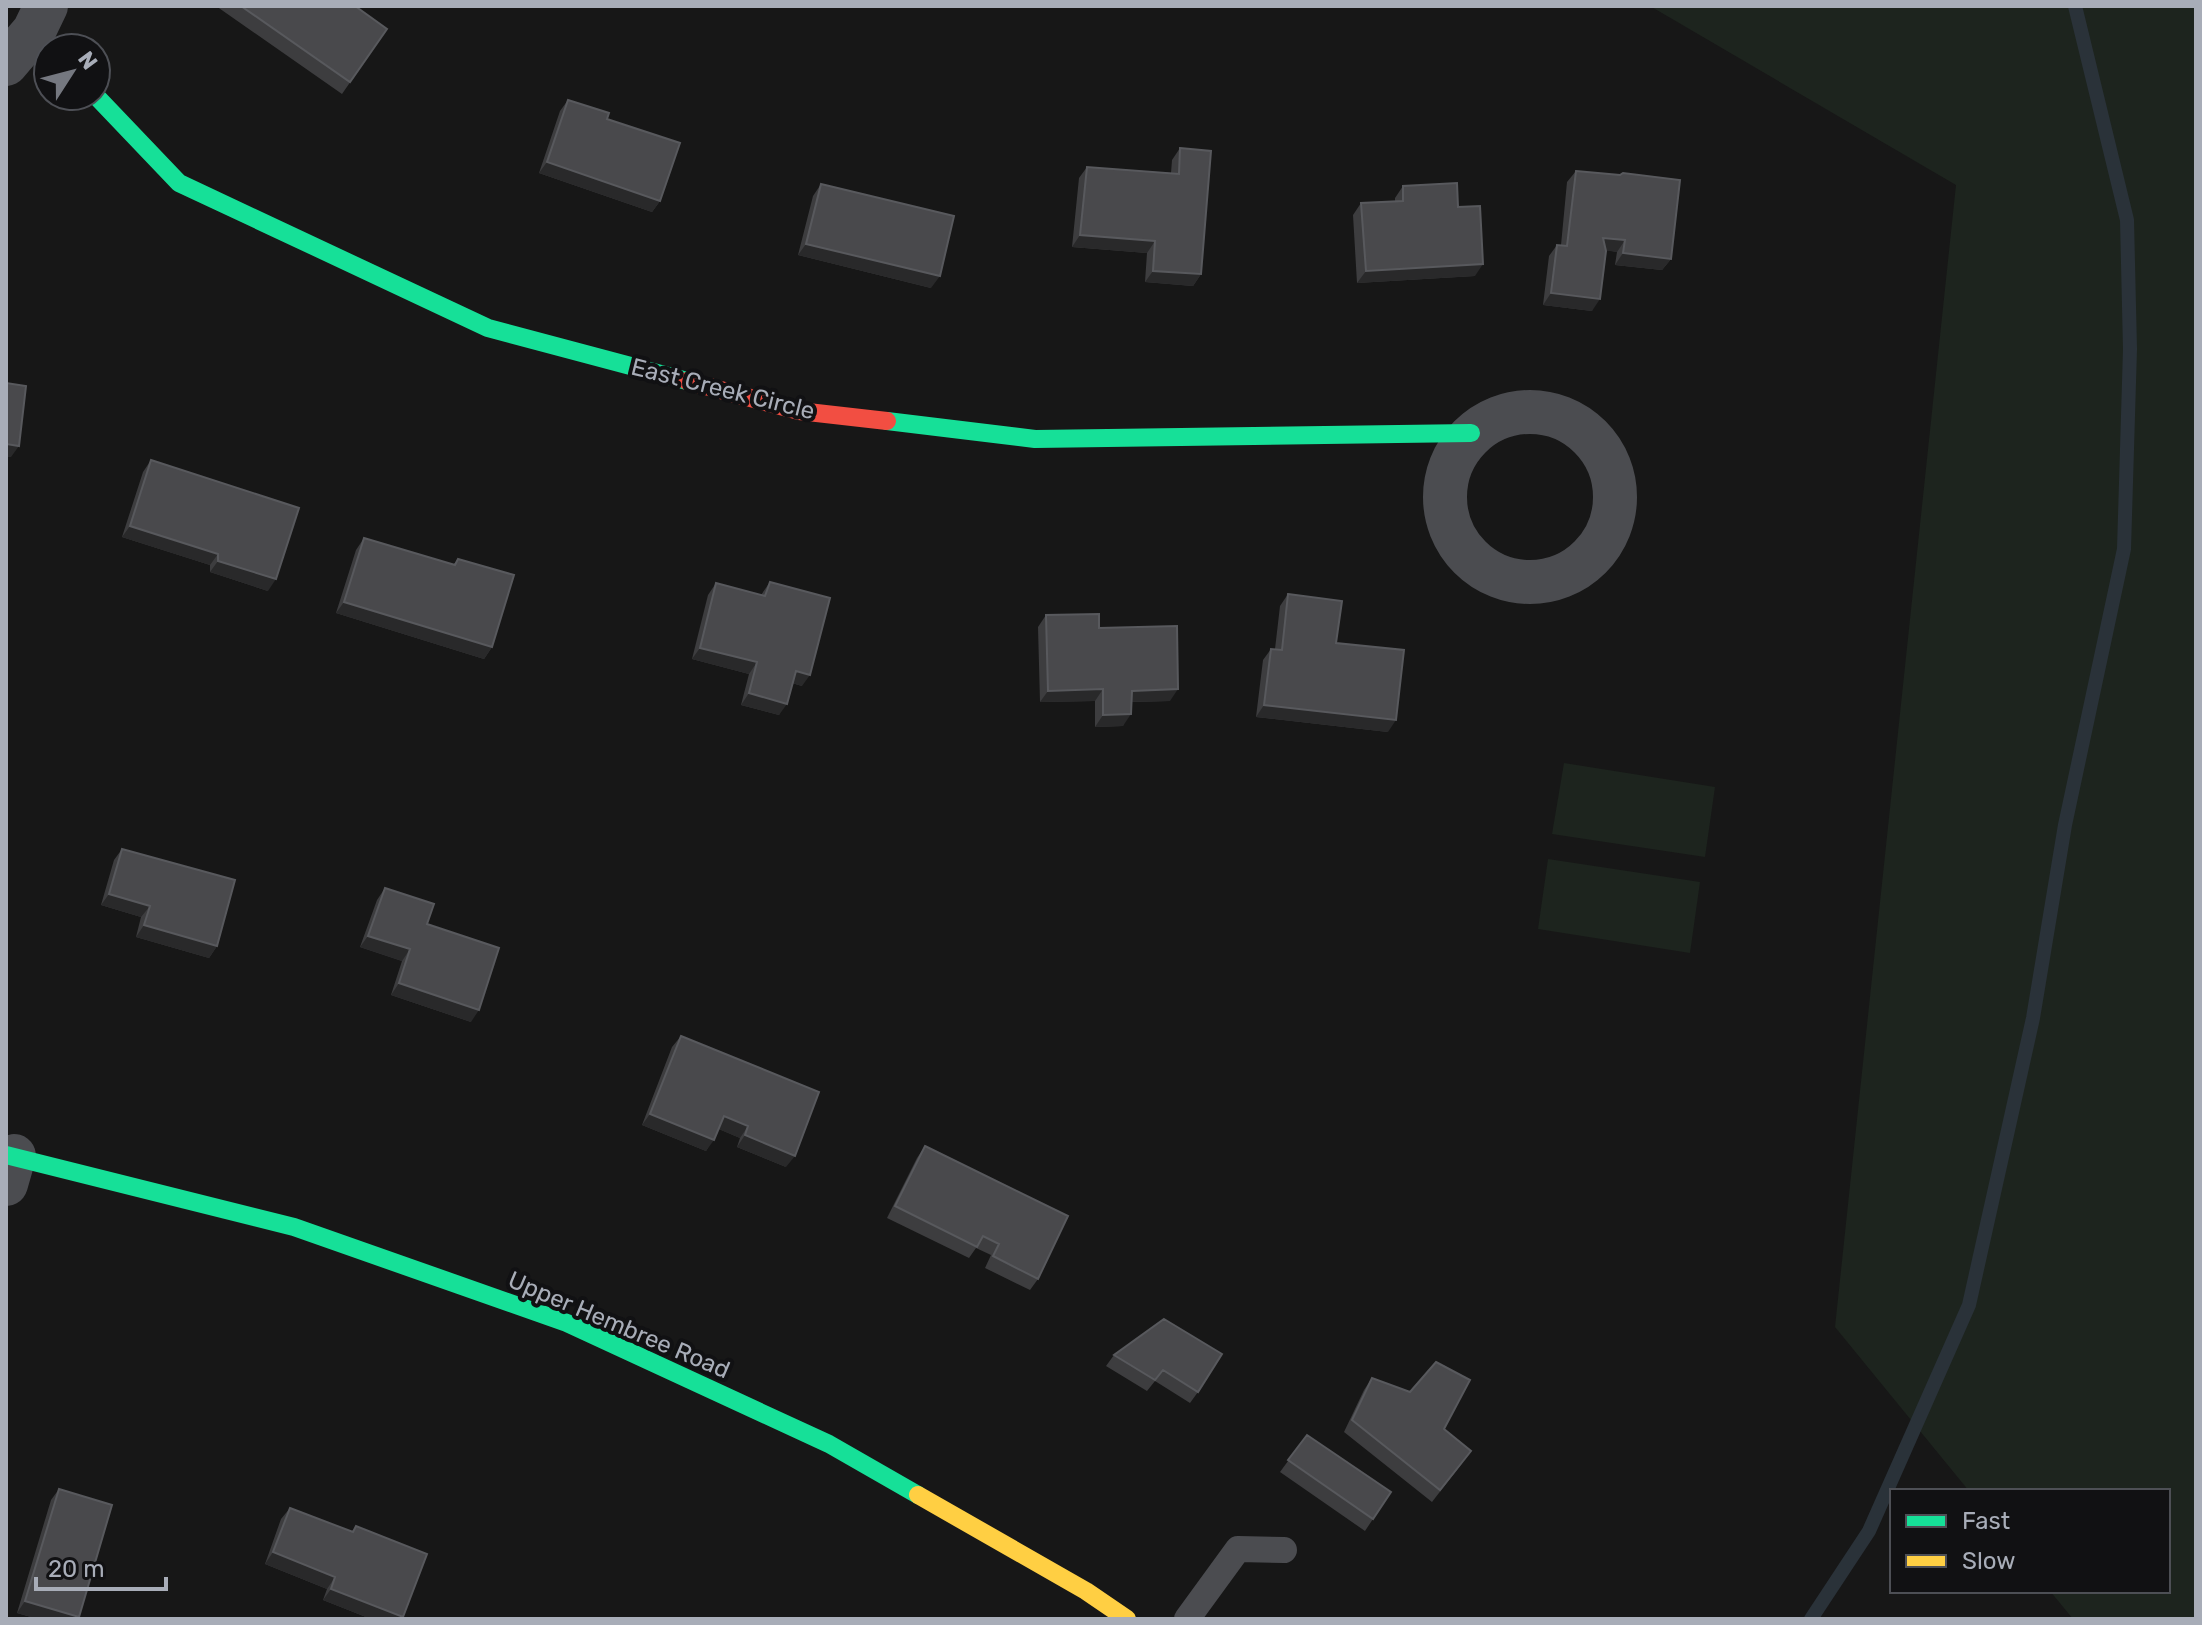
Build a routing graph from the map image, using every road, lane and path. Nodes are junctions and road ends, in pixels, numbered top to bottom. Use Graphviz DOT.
graph roads {
  1 [pos="43,28"];
  2 [pos="6,64"];
  3 [pos="111,112"];
  4 [pos="1471,433"];
  5 [pos="9,1165"];
  6 [pos="1284,1550"];
  7 [pos="1127,1619"];
  8 [pos="1187,1619"];
  1 -- 2 [label="street"];
  3 -- 4 [label="street, East Creek Circle"];
  5 -- 7 [label="street, Upper Hembree Road"];
  6 -- 8 [label="lane"];
}
